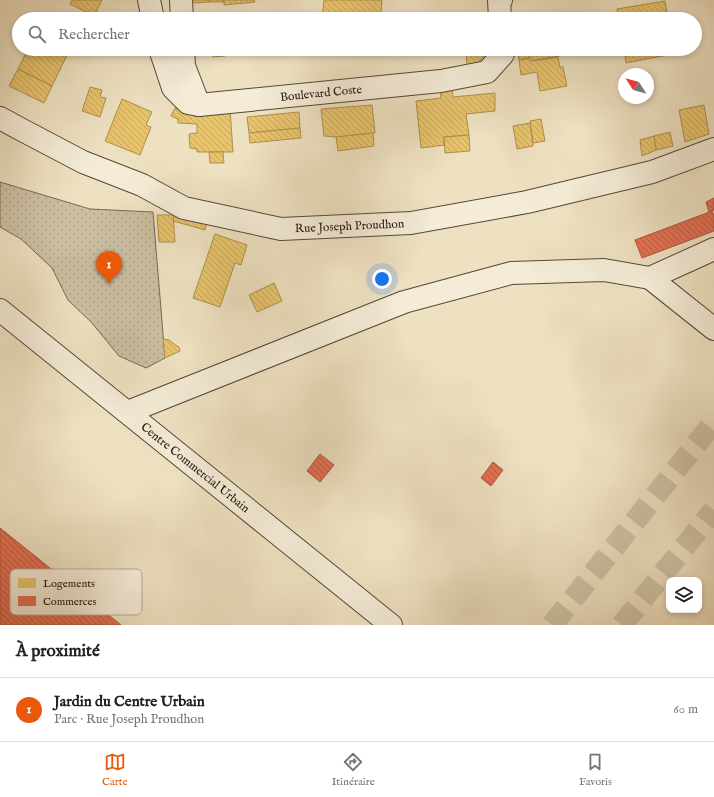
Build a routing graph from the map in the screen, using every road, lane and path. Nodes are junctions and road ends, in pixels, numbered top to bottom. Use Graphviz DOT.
graph roads {
  1 [pos="148,0"];
  2 [pos="181,0"];
  3 [pos="499,0"];
  4 [pos="151,12"];
  5 [pos="182,12"];
  6 [pos="500,12"];
  7 [pos="162,56"];
  8 [pos="184,56"];
  9 [pos="501,56"];
  10 [pos="199,105"];
  11 [pos="0,118"];
  12 [pos="714,149"];
  13 [pos="714,249"];
  14 [pos="650,278"];
  15 [pos="0,310"];
  16 [pos="714,329"];
  17 [pos="128,412"];
  18 [pos="391,625"];
  1 -- 4 [label="street"];
  2 -- 5 [label="street"];
  3 -- 6 [label="street"];
  7 -- 10 [label="street"];
  8 -- 10 [label="street"];
  9 -- 10 [label="street, Boulevard Coste"];
  11 -- 12 [label="street, Rue Joseph Proudhon"];
  13 -- 14 [label="street"];
  14 -- 16 [label="street"];
  14 -- 17 [label="street"];
  15 -- 17 [label="street, Centre Commercial Urbain"];
  17 -- 18 [label="street, Centre Commercial Urbain"];
}
